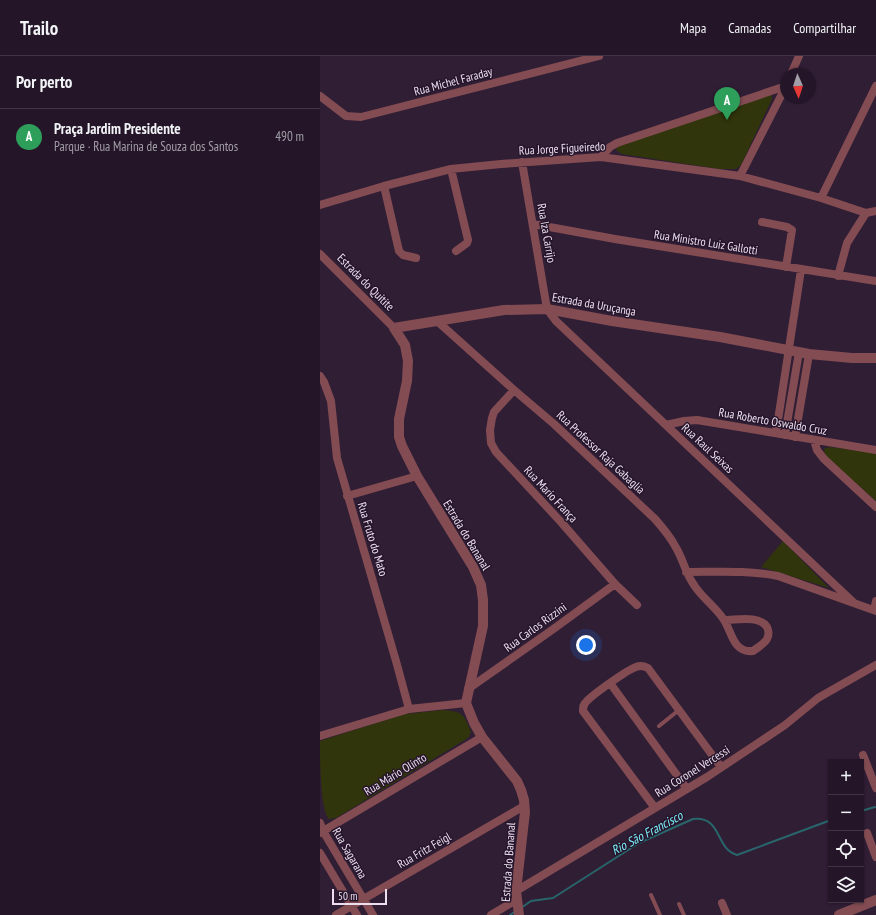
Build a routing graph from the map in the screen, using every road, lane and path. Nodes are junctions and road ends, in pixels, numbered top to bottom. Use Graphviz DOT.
graph roads {
  1 [pos="598,56"];
  2 [pos="800,56"];
  3 [pos="795,68"];
  4 [pos="876,86"];
  5 [pos="780,88"];
  6 [pos="320,96"];
  7 [pos="780,98"];
  8 [pos="600,157"];
  9 [pos="522,162"];
  10 [pos="451,169"];
  11 [pos="740,176"];
  12 [pos="384,186"];
  13 [pos="821,198"];
  14 [pos="320,205"];
  15 [pos="876,211"];
  16 [pos="866,213"];
  17 [pos="762,222"];
  18 [pos="533,224"];
  19 [pos="456,251"];
  20 [pos="320,254"];
  21 [pos="416,258"];
  22 [pos="786,267"];
  23 [pos="802,270"];
  24 [pos="838,276"];
  25 [pos="876,281"];
  26 [pos="547,309"];
  27 [pos="437,321"];
  28 [pos="394,328"];
  29 [pos="799,352"];
  30 [pos="876,358"];
  31 [pos="320,376"];
  32 [pos="514,390"];
  33 [pos="666,425"];
  34 [pos="776,434"];
  35 [pos="785,435"];
  36 [pos="795,437"];
  37 [pos="814,440"];
  38 [pos="876,450"];
  39 [pos="417,476"];
  40 [pos="347,496"];
  41 [pos="876,507"];
  42 [pos="686,572"];
  43 [pos="615,584"];
  44 [pos="876,601"];
  45 [pos="854,603"];
  46 [pos="637,605"];
  47 [pos="875,611"];
  48 [pos="725,620"];
  49 [pos="876,664"];
  50 [pos="610,683"];
  51 [pos="468,689"];
  52 [pos="466,703"];
  53 [pos="409,709"];
  54 [pos="679,710"];
  55 [pos="659,726"];
  56 [pos="320,736"];
  57 [pos="482,737"];
  58 [pos="863,755"];
  59 [pos="721,767"];
  60 [pos="876,788"];
  61 [pos="687,789"];
  62 [pos="524,806"];
  63 [pos="655,808"];
  64 [pos="321,829"];
  65 [pos="867,833"];
  66 [pos="874,842"];
  67 [pos="320,853"];
  68 [pos="876,856"];
  69 [pos="651,895"];
  70 [pos="516,898"];
  71 [pos="363,899"];
  72 [pos="876,900"];
  73 [pos="722,903"];
  74 [pos="679,904"];
  75 [pos="351,906"];
  76 [pos="336,915"];
  77 [pos="357,915"];
  78 [pos="373,915"];
  79 [pos="491,915"];
  80 [pos="519,915"];
  81 [pos="660,915"];
  82 [pos="684,915"];
  83 [pos="727,915"];
  84 [pos="839,915"];
  1 -- 6 [label="street, Rua Michel Faraday"];
  2 -- 3 [label="street"];
  4 -- 13 [label="street"];
  5 -- 8 [label="street"];
  7 -- 11 [label="street"];
  8 -- 9 [label="street, Rua Jorge Figueiredo"];
  8 -- 11 [label="street, Rua Jorge Figueiredo"];
  9 -- 10 [label="street, Rua Jorge Figueiredo"];
  9 -- 18 [label="street, Rua Iza Carrijo"];
  10 -- 12 [label="street, Rua Jorge Figueiredo"];
  10 -- 19 [label="street"];
  11 -- 13 [label="street, Rua Jorge Figueiredo"];
  12 -- 14 [label="street, Rua Jorge Figueiredo"];
  12 -- 21 [label="street"];
  13 -- 16 [label="street, Rua Jorge Figueiredo"];
  15 -- 16 [label="street, Rua Jorge Figueiredo"];
  16 -- 24 [label="street"];
  17 -- 22 [label="street"];
  18 -- 22 [label="street, Rua Ministro Luiz Gallotti"];
  18 -- 26 [label="street, Rua Iza Carrijo"];
  20 -- 28 [label="street, Estrada do Quitite"];
  22 -- 23 [label="street, Rua Ministro Luiz Gallotti"];
  23 -- 24 [label="street, Rua Ministro Luiz Gallotti"];
  23 -- 29 [label="street"];
  24 -- 25 [label="street, Rua Ministro Luiz Gallotti"];
  26 -- 27 [label="street, Estrada da Uruçanga"];
  26 -- 29 [label="street, Estrada da Uruçanga"];
  26 -- 33 [label="street, Rua Raul Seixas"];
  27 -- 28 [label="street, Estrada da Uruçanga"];
  27 -- 32 [label="street, Rua Professor Raja Gabaglia"];
  28 -- 39 [label="street, Estrada do Bananal"];
  29 -- 30 [label="street, Estrada da Uruçanga"];
  29 -- 34 [label="street"];
  29 -- 35 [label="street"];
  29 -- 36 [label="street"];
  31 -- 40 [label="street, Rua Fruto do Mato"];
  32 -- 42 [label="street, Rua Professor Raja Gabaglia"];
  32 -- 43 [label="street, Rua Mario França"];
  33 -- 34 [label="street, Rua Roberto Oswaldo Cruz"];
  33 -- 45 [label="street, Rua Raul Seixas"];
  34 -- 35 [label="street, Rua Roberto Oswaldo Cruz"];
  35 -- 36 [label="street, Rua Roberto Oswaldo Cruz"];
  36 -- 37 [label="street, Rua Roberto Oswaldo Cruz"];
  37 -- 38 [label="street, Rua Roberto Oswaldo Cruz"];
  37 -- 41 [label="street"];
  39 -- 40 [label="street"];
  39 -- 51 [label="street, Estrada do Bananal"];
  40 -- 53 [label="street, Rua Fruto do Mato"];
  42 -- 45 [label="street"];
  42 -- 48 [label="street, Rua Professor Raja Gabaglia"];
  43 -- 46 [label="street, Rua Mario França"];
  43 -- 51 [label="street, Rua Carlos Rizzini"];
  44 -- 47 [label="street"];
  45 -- 47 [label="street"];
  48 -- 48 [label="street, Rua Professor Raja Gabaglia"];
  49 -- 59 [label="street, Rua Coronel Vercessi"];
  50 -- 54 [label="street"];
  50 -- 61 [label="street"];
  50 -- 63 [label="street"];
  51 -- 52 [label="street, Estrada do Bananal"];
  52 -- 53 [label="street"];
  52 -- 57 [label="street, Estrada do Bananal"];
  53 -- 56 [label="street"];
  54 -- 55 [label="lane"];
  54 -- 59 [label="street"];
  57 -- 62 [label="street, Estrada do Bananal"];
  57 -- 64 [label="street, Rua Mário Olinto"];
  58 -- 60 [label="street"];
  59 -- 61 [label="street, Rua Coronel Vercessi"];
  61 -- 63 [label="street, Rua Coronel Vercessi"];
  62 -- 70 [label="street, Estrada do Bananal"];
  62 -- 71 [label="street, Rua Fritz Feigl"];
  63 -- 70 [label="street, Rua Coronel Vercessi"];
  64 -- 71 [label="street, Rua Sagarana"];
  65 -- 66 [label="street"];
  66 -- 68 [label="street"];
  67 -- 75 [label="street"];
  69 -- 81 [label="lane"];
  70 -- 79 [label="street, Rua Coronel Vercessi"];
  70 -- 80 [label="street, Estrada do Bananal"];
  71 -- 75 [label="street, Rua Fritz Feigl"];
  71 -- 78 [label="street, Rua Sagarana"];
  72 -- 84 [label="street"];
  73 -- 83 [label="street"];
  74 -- 82 [label="lane"];
  75 -- 76 [label="street, Rua Fritz Feigl"];
  75 -- 77 [label="street"];
}
